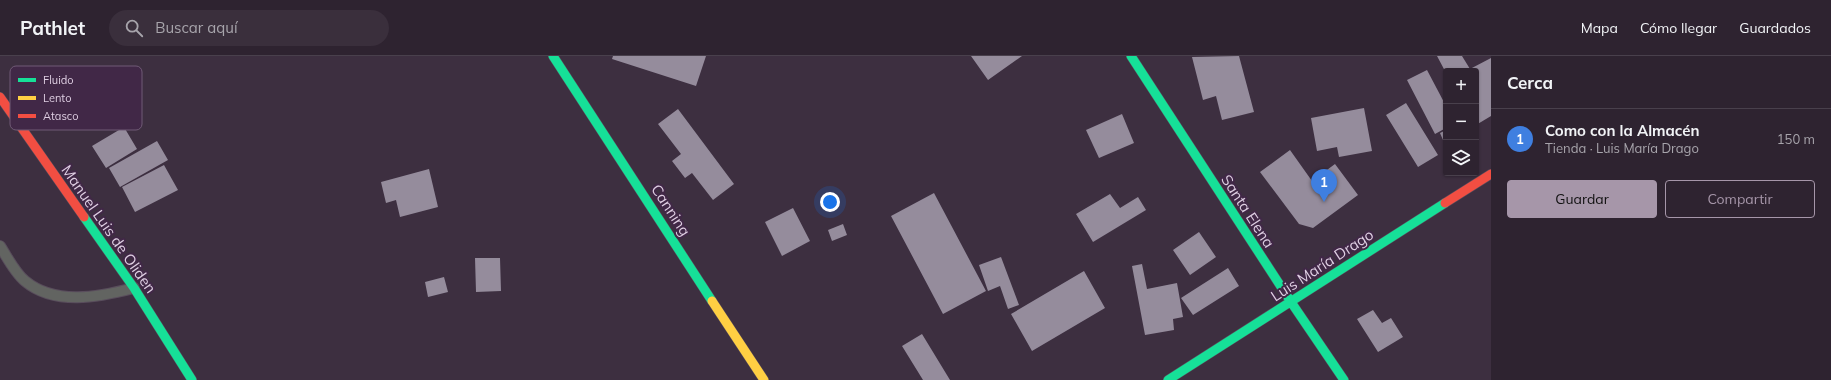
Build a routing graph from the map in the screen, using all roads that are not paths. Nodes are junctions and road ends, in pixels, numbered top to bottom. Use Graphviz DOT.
graph roads {
  1 [pos="553,56"];
  2 [pos="1131,56"];
  3 [pos="0,97"];
  4 [pos="10,111"];
  5 [pos="23,130"];
  6 [pos="1491,174"];
  7 [pos="0,246"];
  8 [pos="134,288"];
  9 [pos="1291,302"];
  10 [pos="192,380"];
  11 [pos="764,380"];
  12 [pos="1168,380"];
  13 [pos="1344,380"];
  1 -- 11 [label="street, Canning"];
  2 -- 9 [label="street, Santa Elena"];
  3 -- 4 [label="street, Manuel Luis de Oliden"];
  5 -- 8 [label="street, Manuel Luis de Oliden"];
  6 -- 9 [label="street, Luis María Drago"];
  7 -- 8 [label="lane"];
  8 -- 10 [label="street, Manuel Luis de Oliden"];
  9 -- 12 [label="street, Luis María Drago"];
  9 -- 13 [label="street, Santa Elena"];
}
